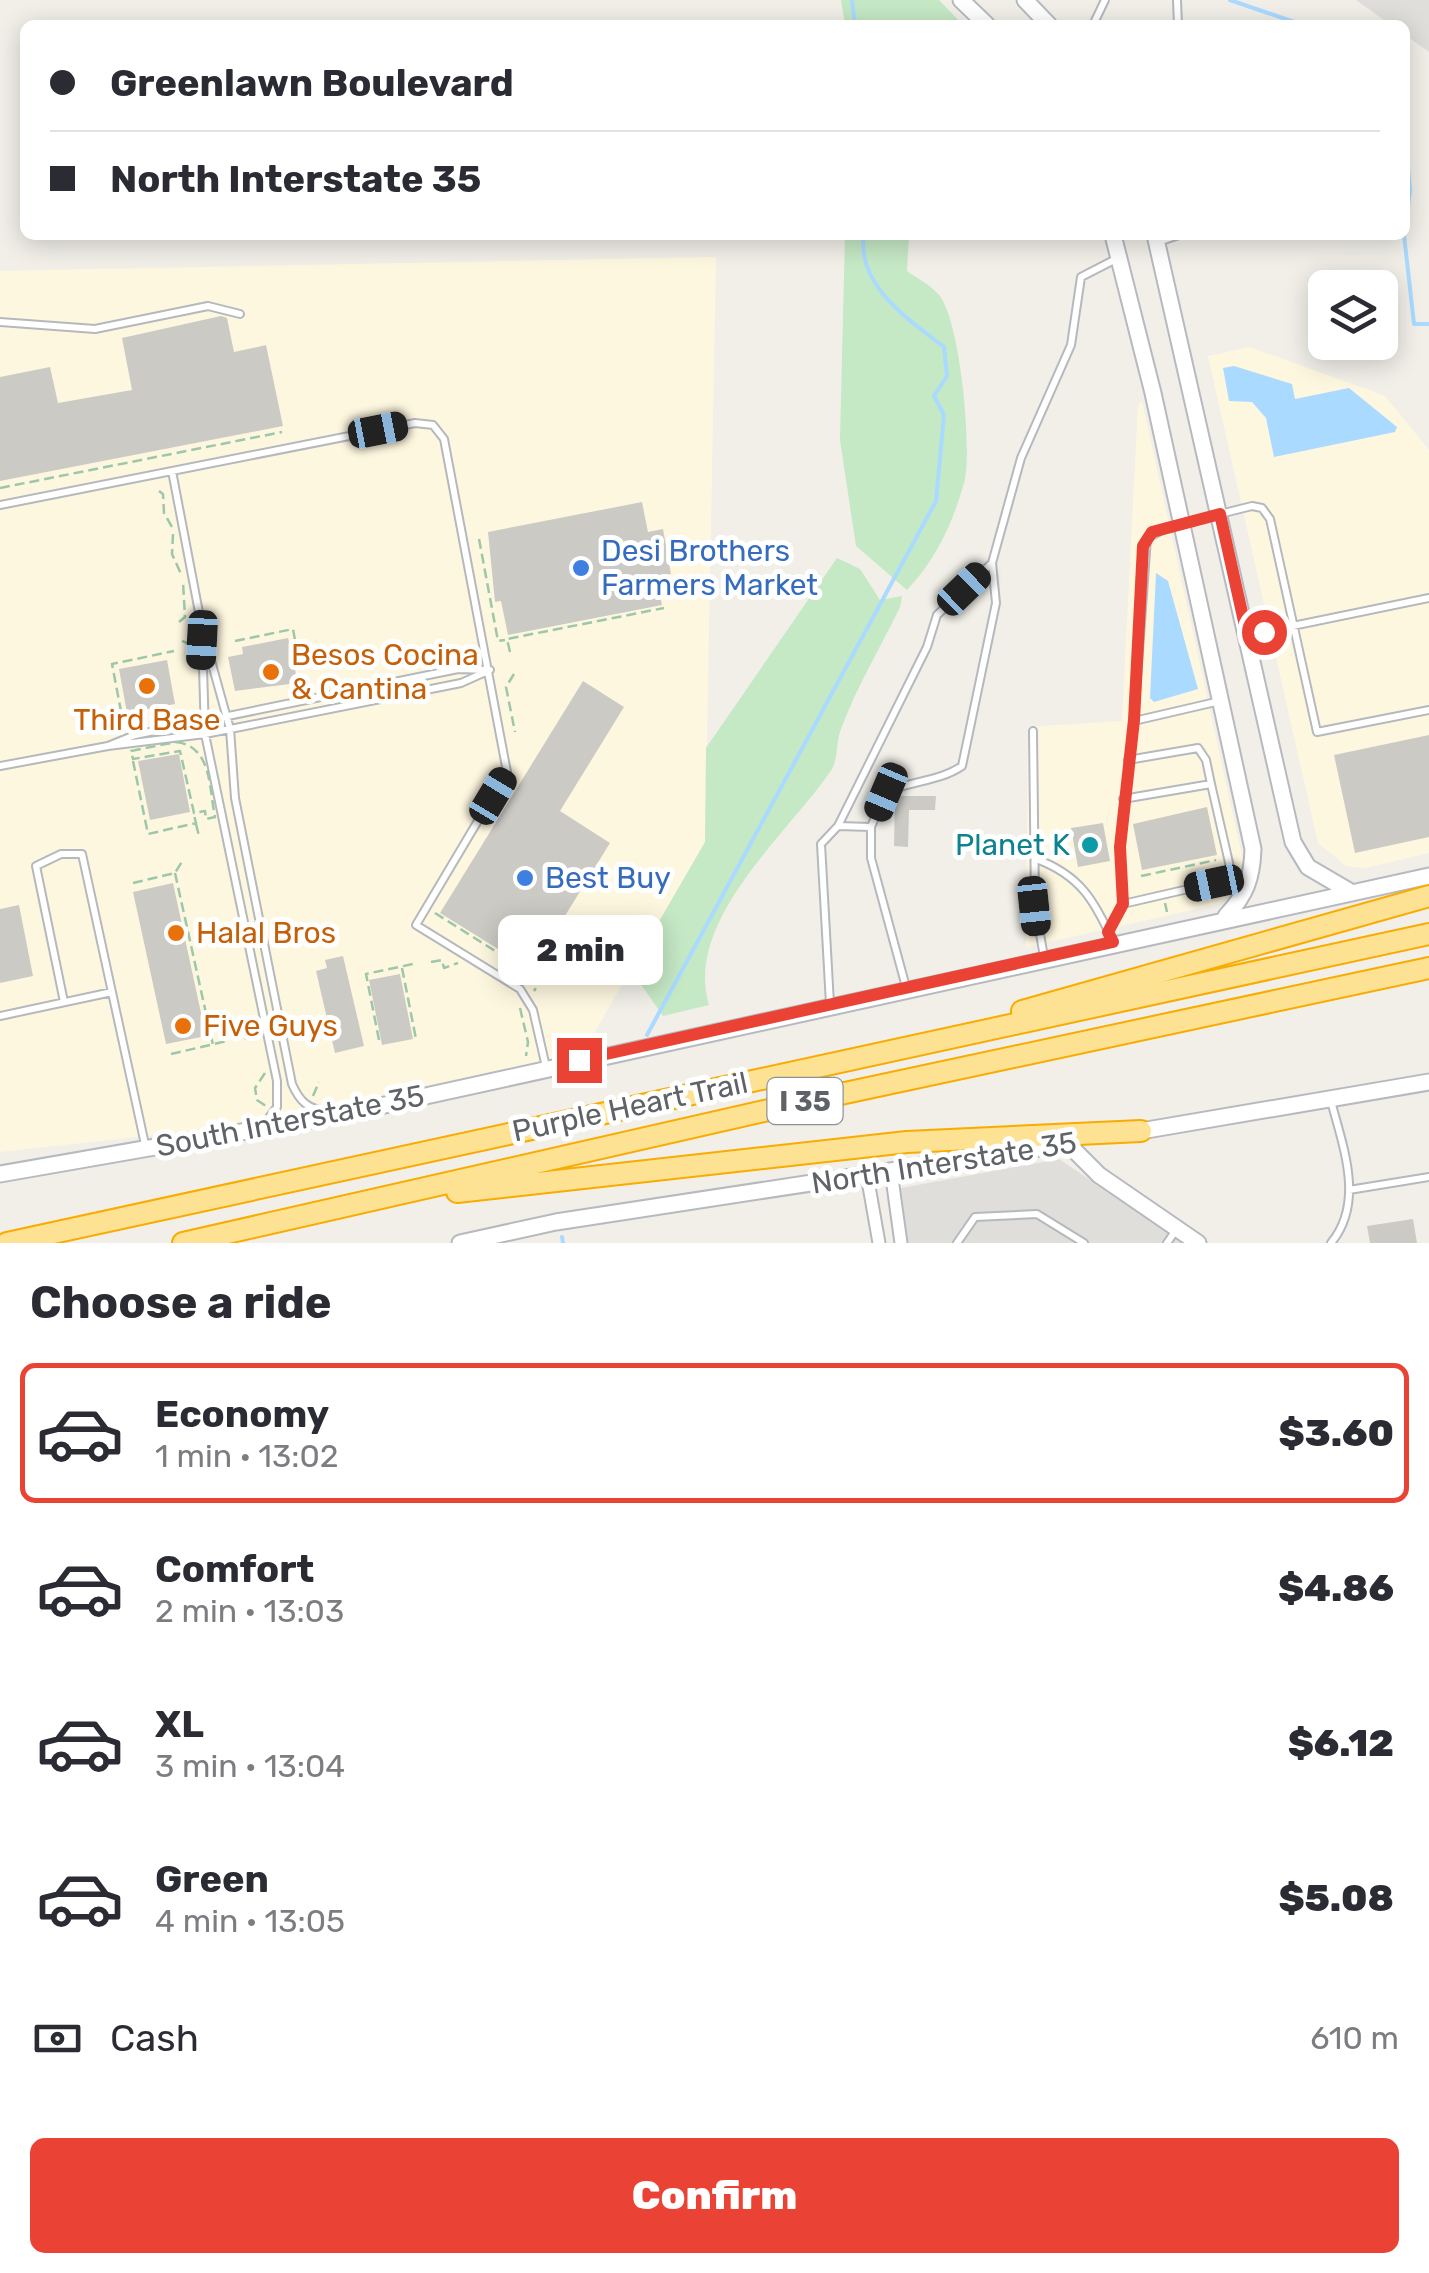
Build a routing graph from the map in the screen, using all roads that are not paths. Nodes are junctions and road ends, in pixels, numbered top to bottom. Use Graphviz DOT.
graph roads {
  1 [pos="960,0"];
  2 [pos="1026,0"];
  3 [pos="982,20"];
  4 [pos="1044,20"];
  5 [pos="1115,240"];
  6 [pos="1156,240"];
  7 [pos="1122,256"];
  8 [pos="240,314"];
  9 [pos="0,322"];
  10 [pos="172,471"];
  11 [pos="0,505"];
  12 [pos="1220,514"];
  13 [pos="1182,523"];
  14 [pos="992,563"];
  15 [pos="1429,598"];
  16 [pos="1294,626"];
  17 [pos="202,628"];
  18 [pos="1247,635"];
  19 [pos="490,670"];
  20 [pos="1220,701"];
  21 [pos="1429,710"];
  22 [pos="227,715"];
  23 [pos="204,720"];
  24 [pos="1134,720"];
  25 [pos="230,729"];
  26 [pos="1034,732"];
  27 [pos="205,734"];
  28 [pos="108,746"];
  29 [pos="1128,760"];
  30 [pos="0,766"];
  31 [pos="1211,784"];
  32 [pos="1124,800"];
  33 [pos="838,826"];
  34 [pos="871,827"];
  35 [pos="1036,859"];
  36 [pos="1429,876"];
  37 [pos="1349,891"];
  38 [pos="1429,896"];
  39 [pos="1123,904"];
  40 [pos="1226,917"];
  41 [pos="1429,934"];
  42 [pos="1111,937"];
  43 [pos="1044,958"];
  44 [pos="1429,968"];
  45 [pos="906,988"];
  46 [pos="112,992"];
  47 [pos="64,1002"];
  48 [pos="830,1005"];
  49 [pos="0,1016"];
  50 [pos="930,1041"];
  51 [pos="546,1067"];
  52 [pos="1429,1082"];
  53 [pos="1330,1099"];
  54 [pos="340,1115"];
  55 [pos="260,1130"];
  56 [pos="1141,1131"];
  57 [pos="1068,1144"];
  58 [pos="146,1150"];
  59 [pos="891,1171"];
  60 [pos="0,1174"];
  61 [pos="868,1175"];
  62 [pos="1429,1177"];
  63 [pos="1348,1190"];
  64 [pos="346,1206"];
  65 [pos="1172,1236"];
  66 [pos="466,1242"];
  67 [pos="7,1243"];
  68 [pos="183,1243"];
  69 [pos="879,1243"];
  70 [pos="901,1243"];
  71 [pos="957,1243"];
  72 [pos="1084,1243"];
  73 [pos="1198,1243"];
  74 [pos="1331,1243"];
  1 -- 3 [label="main road"];
  2 -- 4 [label="main road"];
  5 -- 7 [label="main road"];
  6 -- 12 [label="main road"];
  7 -- 13 [label="main road"];
  7 -- 14 [label="lane"];
  8 -- 9 [label="lane"];
  10 -- 11 [label="lane"];
  10 -- 17 [label="lane"];
  10 -- 19 [label="lane"];
  12 -- 13 [label="lane"];
  12 -- 16 [label="lane"];
  12 -- 18 [label="main road"];
  13 -- 20 [label="main road"];
  13 -- 24 [label="lane"];
  14 -- 33 [label="lane"];
  14 -- 34 [label="lane"];
  15 -- 16 [label="lane"];
  16 -- 18 [label="lane"];
  16 -- 21 [label="lane"];
  17 -- 22 [label="lane"];
  17 -- 23 [label="lane"];
  18 -- 37 [label="main road"];
  19 -- 22 [label="lane"];
  19 -- 25 [label="lane"];
  19 -- 51 [label="lane"];
  20 -- 24 [label="lane"];
  20 -- 40 [label="main road"];
  22 -- 23 [label="lane"];
  22 -- 25 [label="lane"];
  23 -- 27 [label="lane"];
  23 -- 28 [label="lane"];
  24 -- 29 [label="lane"];
  25 -- 27 [label="lane"];
  25 -- 54 [label="lane"];
  26 -- 35 [label="lane"];
  27 -- 28 [label="lane"];
  27 -- 55 [label="lane"];
  28 -- 30 [label="lane"];
  29 -- 31 [label="lane"];
  29 -- 32 [label="lane"];
  31 -- 32 [label="lane"];
  31 -- 39 [label="lane"];
  32 -- 39 [label="lane"];
  33 -- 34 [label="lane"];
  33 -- 48 [label="lane"];
  34 -- 45 [label="lane"];
  35 -- 42 [label="lane"];
  35 -- 43 [label="lane"];
  36 -- 37 [label="main road"];
  37 -- 40 [label="main road"];
  38 -- 50 [label="highway"];
  39 -- 42 [label="lane"];
  40 -- 42 [label="main road"];
  41 -- 50 [label="highway, Purple Heart Trail / I 35"];
  42 -- 43 [label="main road"];
  43 -- 45 [label="main road"];
  44 -- 64 [label="highway, Purple Heart Trail / I 35"];
  45 -- 48 [label="main road"];
  46 -- 47 [label="lane"];
  46 -- 47 [label="lane"];
  46 -- 58 [label="lane"];
  47 -- 49 [label="lane"];
  48 -- 51 [label="main road, South Interstate 35"];
  50 -- 67 [label="highway, Purple Heart Trail / I 35"];
  51 -- 54 [label="main road, South Interstate 35"];
  52 -- 53 [label="main road, North Interstate 35"];
  53 -- 56 [label="main road, North Interstate 35"];
  53 -- 63 [label="lane"];
  54 -- 55 [label="main road, South Interstate 35"];
  55 -- 58 [label="main road, South Interstate 35"];
  56 -- 57 [label="main road, North Interstate 35"];
  56 -- 64 [label="highway"];
  57 -- 59 [label="main road, North Interstate 35"];
  57 -- 65 [label="main road"];
  58 -- 60 [label="main road, South Interstate 35"];
  59 -- 61 [label="main road, North Interstate 35"];
  59 -- 70 [label="street"];
  61 -- 66 [label="main road, North Interstate 35"];
  61 -- 69 [label="street"];
  62 -- 63 [label="lane"];
  63 -- 74 [label="lane"];
  64 -- 68 [label="highway, Purple Heart Trail / I 35"];
  65 -- 73 [label="main road"];
  71 -- 72 [label="lane"];
}
